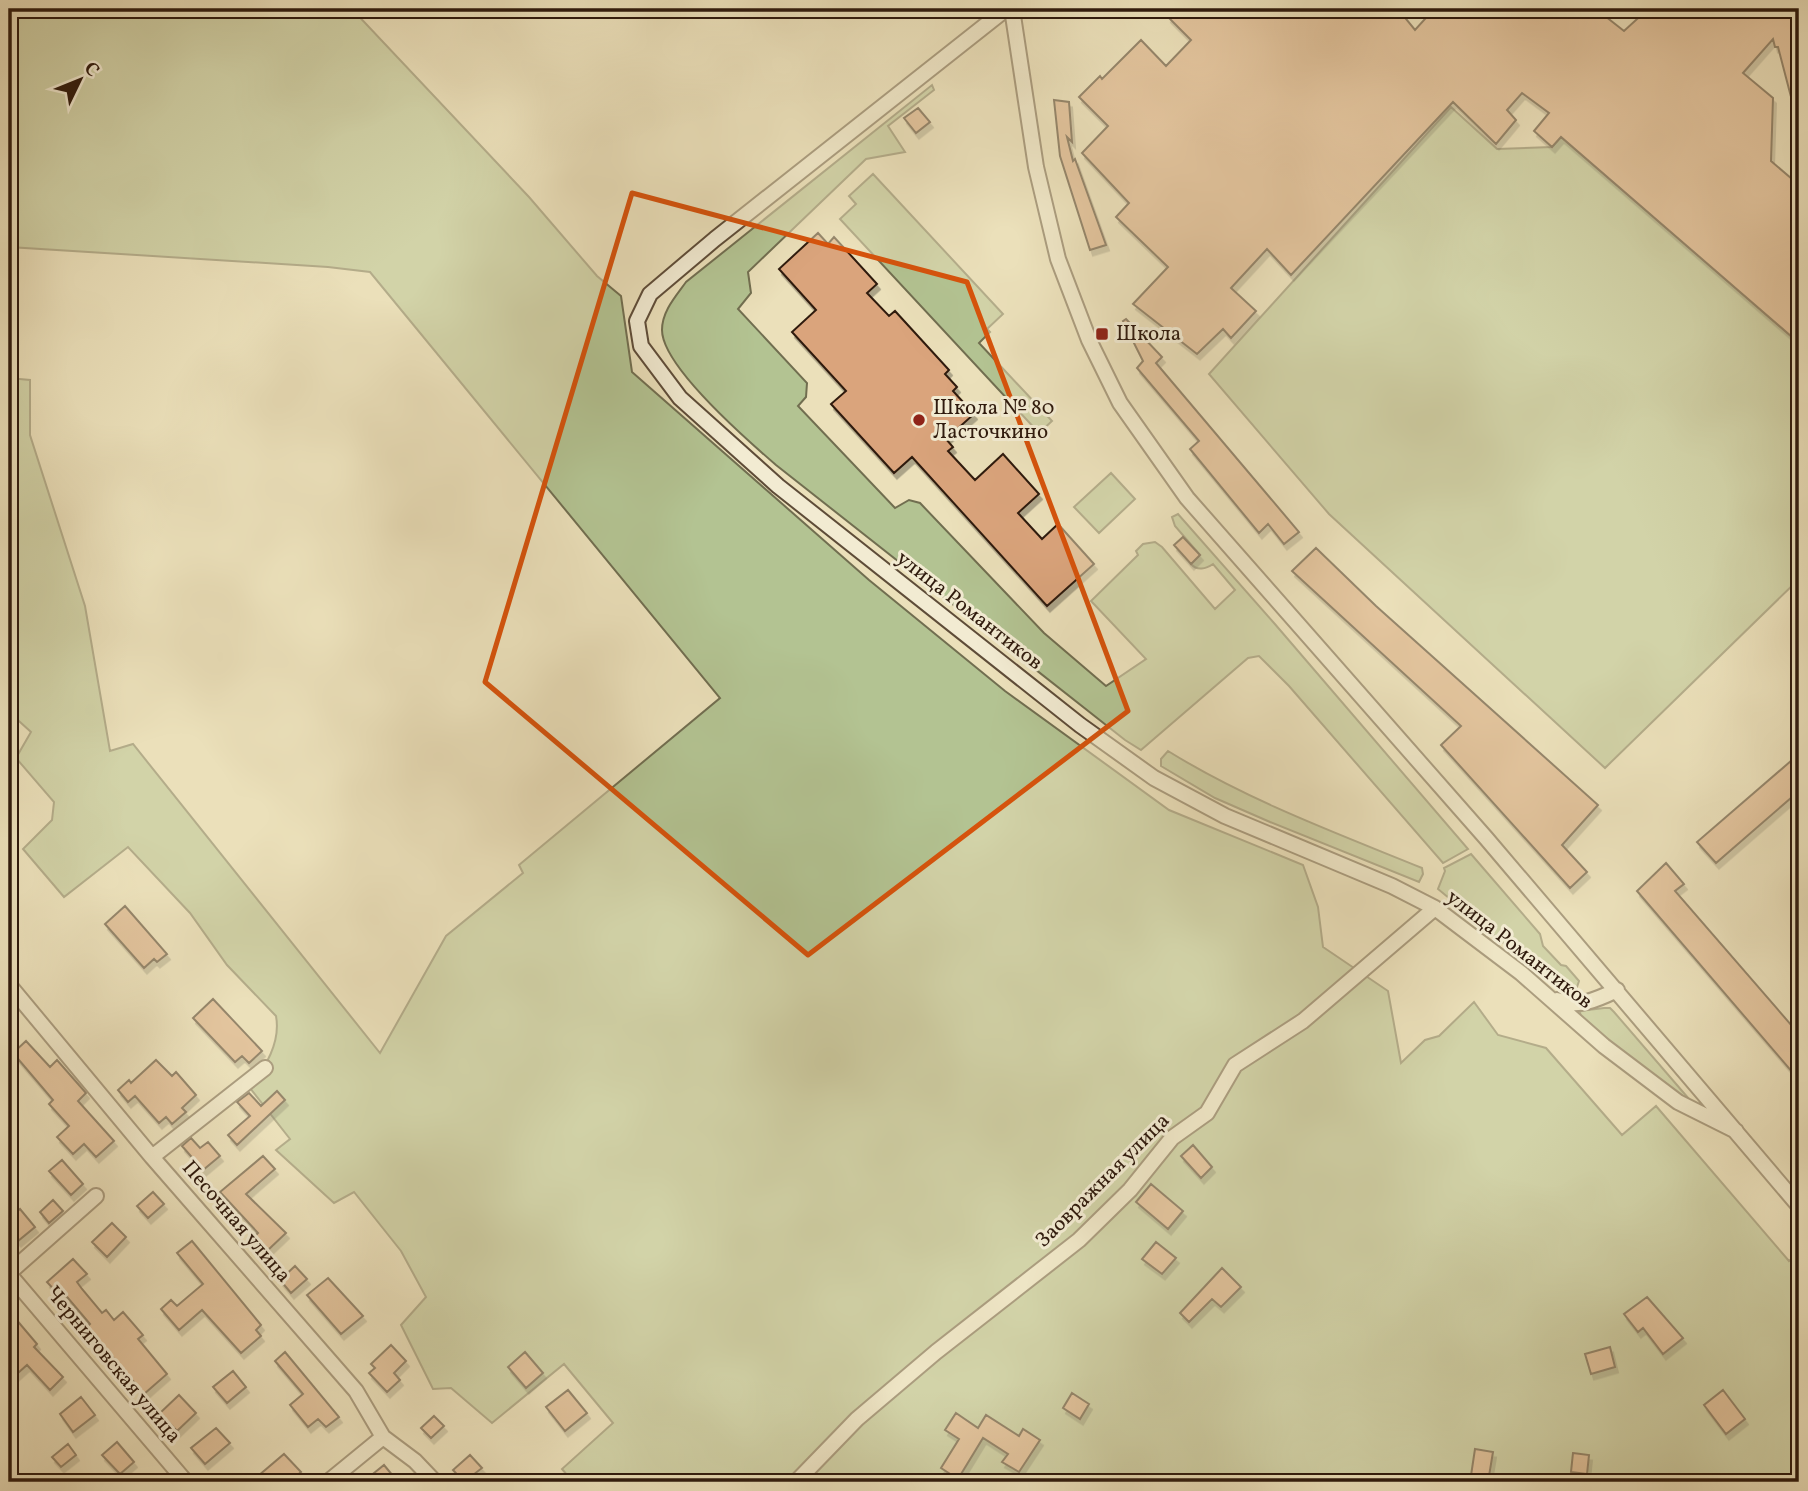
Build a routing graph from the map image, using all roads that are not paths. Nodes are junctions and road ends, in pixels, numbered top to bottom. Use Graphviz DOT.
graph roads {
  1 [pos="1006,9"];
  2 [pos="1012,9"];
  3 [pos="1435,908"];
  4 [pos="9,985"];
  5 [pos="1617,990"];
  6 [pos="1549,997"];
  7 [pos="265,1068"];
  8 [pos="1736,1131"];
  9 [pos="152,1157"];
  10 [pos="96,1196"];
  11 [pos="1799,1206"];
  12 [pos="9,1273"];
  13 [pos="383,1437"];
  14 [pos="186,1482"];
  15 [pos="328,1482"];
  16 [pos="435,1482"];
  17 [pos="796,1482"];
  1 -- 3 [label="street, улица Романтиков"];
  2 -- 5 [label="street, улица Романтиков"];
  3 -- 6 [label="street, улица Романтиков"];
  3 -- 17 [label="street, Заовражная улица"];
  4 -- 9 [label="street, Песочная улица"];
  5 -- 6 [label="street"];
  5 -- 8 [label="street, улица Романтиков"];
  6 -- 8 [label="street, улица Романтиков"];
  7 -- 9 [label="street"];
  8 -- 11 [label="street, улица Романтиков"];
  9 -- 13 [label="street, Песочная улица"];
  10 -- 12 [label="street"];
  12 -- 14 [label="street, Черниговская улица"];
  13 -- 15 [label="street"];
  13 -- 16 [label="street, Песочная улица"];
}
